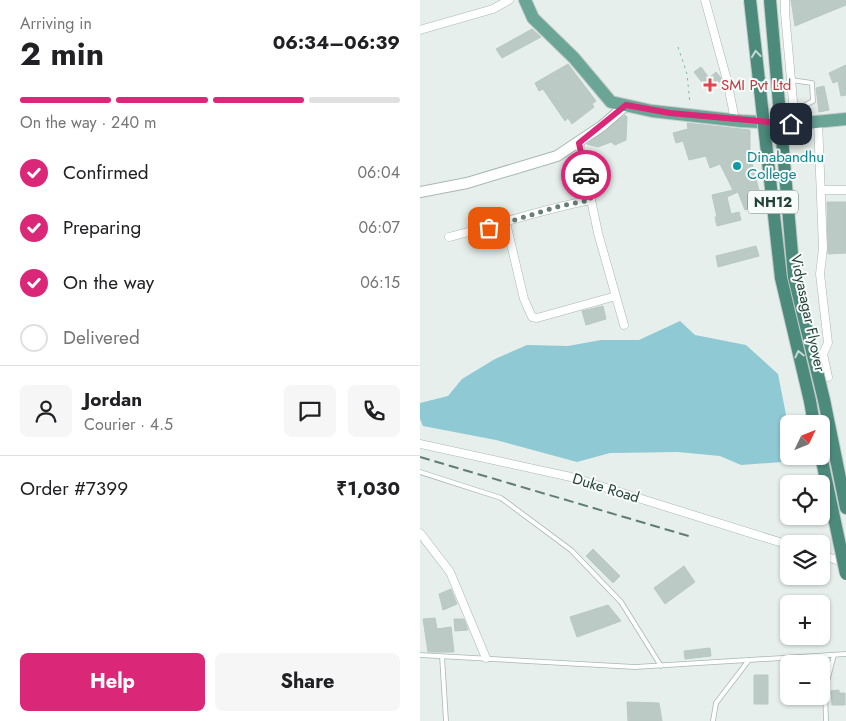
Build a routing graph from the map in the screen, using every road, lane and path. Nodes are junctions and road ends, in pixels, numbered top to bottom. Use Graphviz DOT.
graph roads {
  1 [pos="509,0"];
  2 [pos="525,0"];
  3 [pos="705,0"];
  4 [pos="750,0"];
  5 [pos="770,0"];
  6 [pos="785,0"];
  7 [pos="420,30"];
  8 [pos="678,47"];
  9 [pos="791,80"];
  10 [pos="626,105"];
  11 [pos="688,115"];
  12 [pos="795,118"];
  13 [pos="846,118"];
  14 [pos="734,120"];
  15 [pos="818,122"];
  16 [pos="579,143"];
  17 [pos="822,190"];
  18 [pos="846,190"];
  19 [pos="420,192"];
  20 [pos="591,200"];
  21 [pos="506,223"];
  22 [pos="450,237"];
  23 [pos="616,296"];
  24 [pos="624,325"];
  25 [pos="828,377"];
  26 [pos="812,415"];
  27 [pos="420,444"];
  28 [pos="823,465"];
  29 [pos="420,472"];
  30 [pos="846,508"];
  31 [pos="420,534"];
  32 [pos="780,542"];
  33 [pos="830,558"];
  34 [pos="846,563"];
  35 [pos="846,574"];
  36 [pos="846,654"];
  37 [pos="420,655"];
  38 [pos="834,655"];
  39 [pos="442,656"];
  40 [pos="486,658"];
  41 [pos="749,660"];
  42 [pos="661,666"];
  43 [pos="446,721"];
  44 [pos="713,721"];
  45 [pos="826,721"];
  1 -- 7 [label="street"];
  2 -- 10 [label="main road"];
  3 -- 14 [label="street"];
  26 -- 4 [label="highway, Vidyasagar Flyover / NH12, one-way, bridge"];
  5 -- 30 [label="highway, Vidyasagar Flyover / NH12, bridge"];
  6 -- 9 [label="street"];
  8 -- 11 [label="path"];
  9 -- 12 [label="street"];
  9 -- 12 [label="lane"];
  10 -- 11 [label="main road"];
  10 -- 16 [label="street"];
  11 -- 14 [label="main road"];
  12 -- 14 [label="main road"];
  12 -- 15 [label="main road"];
  13 -- 15 [label="main road"];
  15 -- 17 [label="street"];
  16 -- 19 [label="street"];
  16 -- 20 [label="street"];
  17 -- 18 [label="street"];
  17 -- 25 [label="street"];
  20 -- 21 [label="street"];
  20 -- 23 [label="street"];
  21 -- 22 [label="street"];
  21 -- 23 [label="street"];
  23 -- 24 [label="street"];
  27 -- 32 [label="street, Duke Road"];
  28 -- 35 [label="highway, bridge"];
  29 -- 42 [label="lane"];
  31 -- 40 [label="street"];
  33 -- 34 [label="street"];
  36 -- 38 [label="lane"];
  37 -- 39 [label="lane"];
  38 -- 41 [label="lane"];
  38 -- 45 [label="lane"];
  39 -- 40 [label="lane"];
  39 -- 43 [label="lane"];
  40 -- 42 [label="lane"];
  41 -- 42 [label="lane"];
  41 -- 44 [label="lane"];
}
